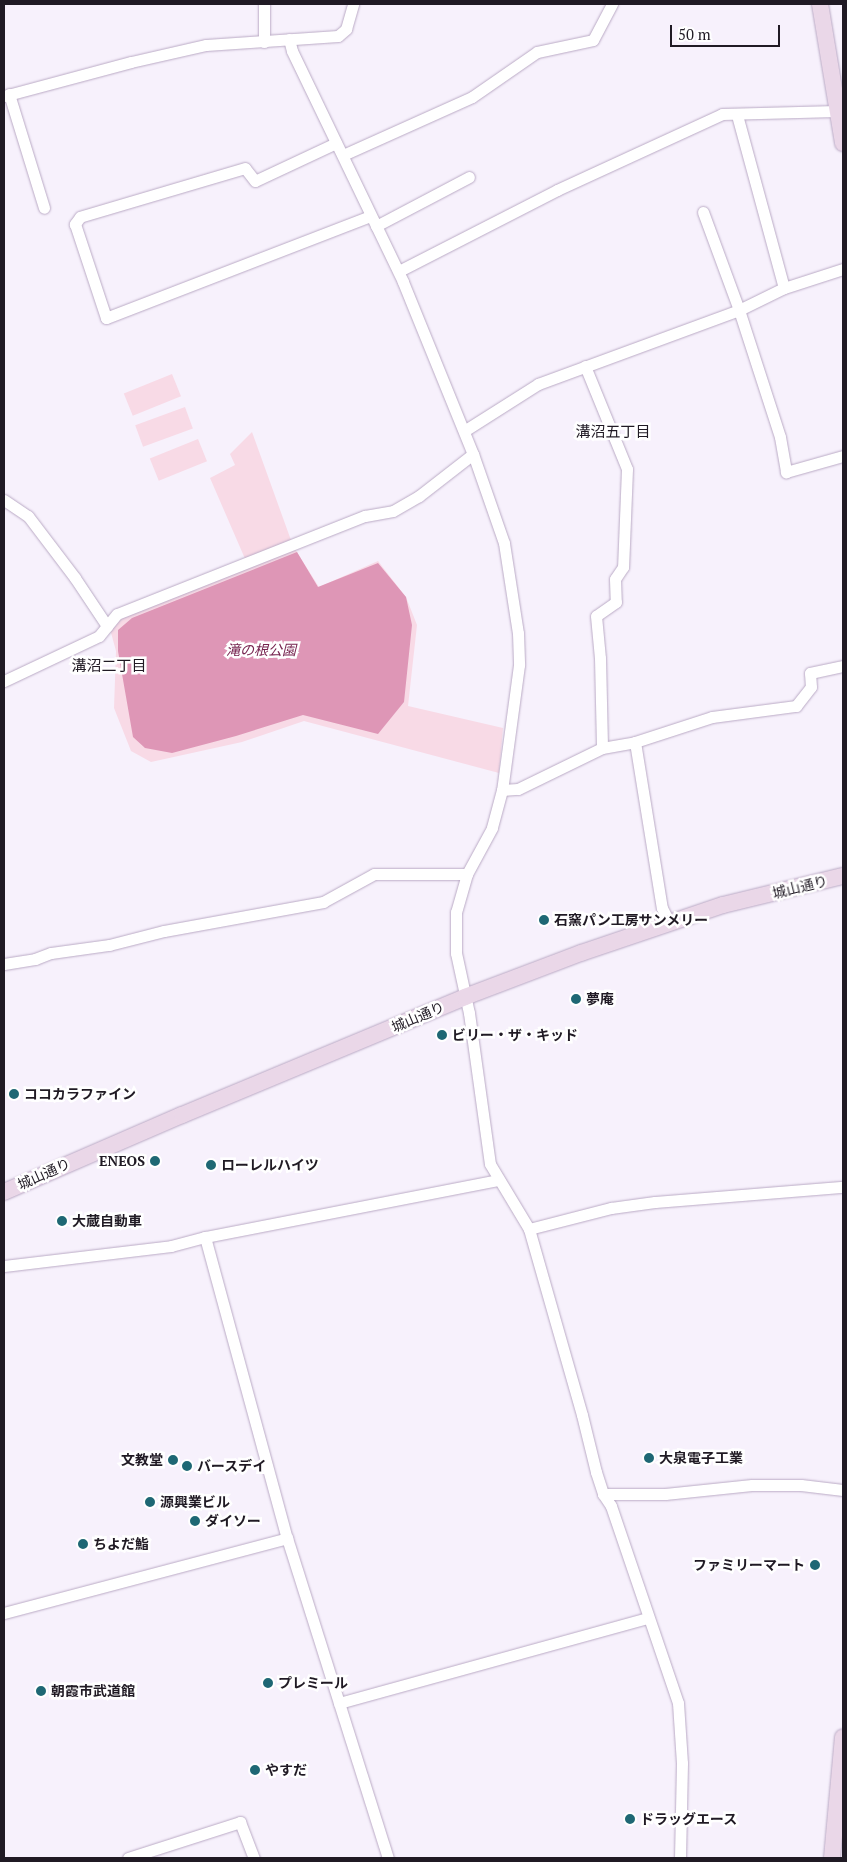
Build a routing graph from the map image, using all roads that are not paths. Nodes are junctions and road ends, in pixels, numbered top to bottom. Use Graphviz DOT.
graph roads {
  1 [pos="264,4"];
  2 [pos="353,4"];
  3 [pos="612,4"];
  4 [pos="820,4"];
  5 [pos="289,39"];
  6 [pos="264,42"];
  7 [pos="7,95"];
  8 [pos="837,111"];
  9 [pos="737,114"];
  10 [pos="336,143"];
  11 [pos="843,143"];
  12 [pos="343,155"];
  13 [pos="469,177"];
  14 [pos="44,208"];
  15 [pos="703,212"];
  16 [pos="373,221"];
  17 [pos="843,269"];
  18 [pos="399,271"];
  19 [pos="784,288"];
  20 [pos="739,310"];
  21 [pos="584,366"];
  22 [pos="464,431"];
  23 [pos="473,454"];
  24 [pos="843,456"];
  25 [pos="4,500"];
  26 [pos="107,626"];
  27 [pos="843,666"];
  28 [pos="4,681"];
  29 [pos="635,742"];
  30 [pos="602,748"];
  31 [pos="502,790"];
  32 [pos="467,874"];
  33 [pos="843,876"];
  34 [pos="669,922"];
  35 [pos="4,964"];
  36 [pos="465,997"];
  37 [pos="499,1180"];
  38 [pos="843,1187"];
  39 [pos="4,1192"];
  40 [pos="529,1229"];
  41 [pos="205,1237"];
  42 [pos="4,1266"];
  43 [pos="843,1490"];
  44 [pos="603,1494"];
  45 [pos="287,1538"];
  46 [pos="4,1613"];
  47 [pos="647,1618"];
  48 [pos="339,1703"];
  49 [pos="843,1738"];
  50 [pos="128,1858"];
  51 [pos="254,1858"];
  52 [pos="388,1858"];
  53 [pos="680,1858"];
  54 [pos="832,1858"];
  1 -- 6 [label="street"];
  2 -- 5 [label="street"];
  3 -- 12 [label="street"];
  4 -- 8 [label="street"];
  5 -- 6 [label="street"];
  5 -- 10 [label="street"];
  6 -- 7 [label="street"];
  7 -- 14 [label="street"];
  8 -- 9 [label="street"];
  8 -- 11 [label="street"];
  9 -- 18 [label="street"];
  9 -- 19 [label="street"];
  10 -- 12 [label="street"];
  10 -- 16 [label="street"];
  12 -- 16 [label="street"];
  13 -- 16 [label="street"];
  15 -- 20 [label="street"];
  16 -- 18 [label="street"];
  17 -- 19 [label="street"];
  18 -- 22 [label="street"];
  19 -- 20 [label="street"];
  20 -- 21 [label="street"];
  20 -- 24 [label="street"];
  21 -- 22 [label="street"];
  21 -- 30 [label="street"];
  22 -- 23 [label="street"];
  23 -- 26 [label="street"];
  23 -- 31 [label="street"];
  25 -- 26 [label="street"];
  26 -- 28 [label="street"];
  27 -- 29 [label="street"];
  29 -- 30 [label="street"];
  29 -- 34 [label="street"];
  30 -- 31 [label="street"];
  31 -- 32 [label="street"];
  32 -- 35 [label="street"];
  32 -- 36 [label="street"];
  33 -- 34 [label="street, 城山通り"];
  34 -- 36 [label="street, 城山通り"];
  36 -- 37 [label="street"];
  36 -- 39 [label="street, 城山通り"];
  37 -- 40 [label="street"];
  37 -- 41 [label="street"];
  38 -- 40 [label="street"];
  40 -- 44 [label="street"];
  41 -- 42 [label="street"];
  41 -- 45 [label="street"];
  43 -- 44 [label="street"];
  44 -- 47 [label="street"];
  45 -- 46 [label="street"];
  45 -- 48 [label="street"];
  47 -- 48 [label="street"];
  47 -- 53 [label="street"];
  48 -- 52 [label="street"];
  49 -- 54 [label="street"];
  50 -- 51 [label="street"];
}
